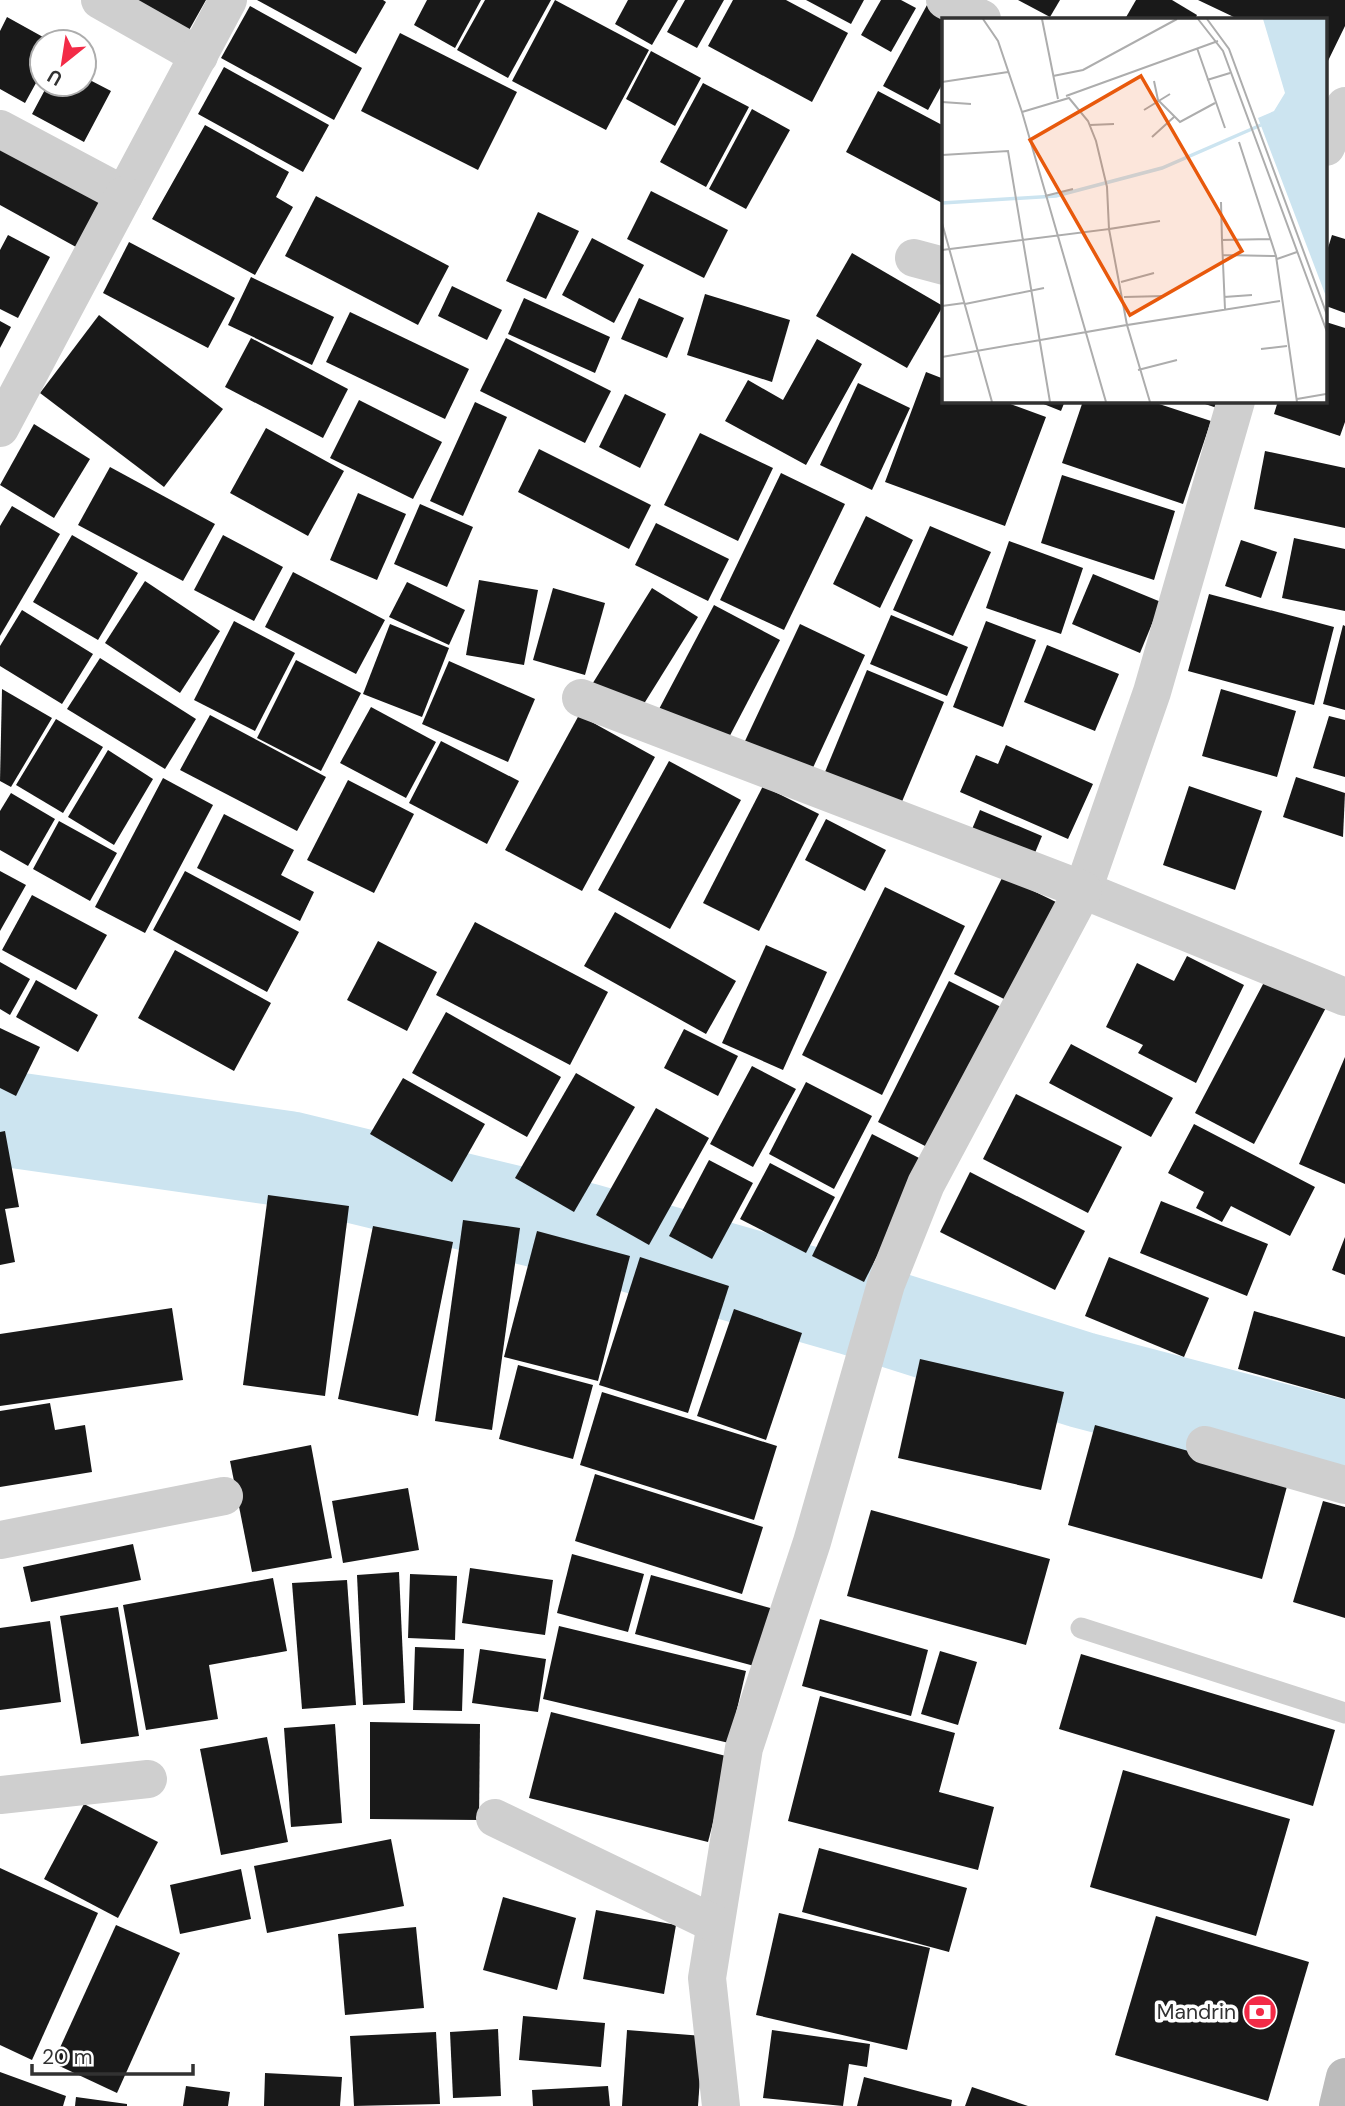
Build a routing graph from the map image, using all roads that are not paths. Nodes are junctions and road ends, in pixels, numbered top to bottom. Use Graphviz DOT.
graph roads {
  1 [pos="100,0"];
  2 [pos="228,0"];
  3 [pos="945,0"];
  4 [pos="980,18"];
  5 [pos="199,56"];
  6 [pos="1345,106"];
  7 [pos="0,129"];
  8 [pos="1328,143"];
  9 [pos="124,195"];
  10 [pos="1236,402"];
  11 [pos="0,428"];
  12 [pos="581,698"];
  13 [pos="1083,890"];
  14 [pos="1345,997"];
  15 [pos="1205,1445"];
  16 [pos="1345,1485"];
  17 [pos="223,1496"];
  18 [pos="0,1540"];
  19 [pos="1081,1628"];
  20 [pos="1345,1713"];
  21 [pos="148,1779"];
  22 [pos="0,1795"];
  23 [pos="495,1818"];
  24 [pos="715,1924"];
  25 [pos="1345,2077"];
  26 [pos="721,2106"];
  27 [pos="1338,2106"];
  1 -- 5 [label="street"];
  2 -- 5 [label="street"];
  3 -- 4 [label="street"];
  5 -- 9 [label="street"];
  6 -- 8 [label="street"];
  7 -- 9 [label="street"];
  9 -- 11 [label="street"];
  10 -- 13 [label="street"];
  12 -- 13 [label="street"];
  13 -- 14 [label="street"];
  13 -- 24 [label="street"];
  15 -- 16 [label="street"];
  17 -- 18 [label="street"];
  19 -- 20 [label="lane"];
  21 -- 22 [label="street"];
  23 -- 24 [label="street"];
  24 -- 26 [label="street"];
  25 -- 27 [label="street"];
}
